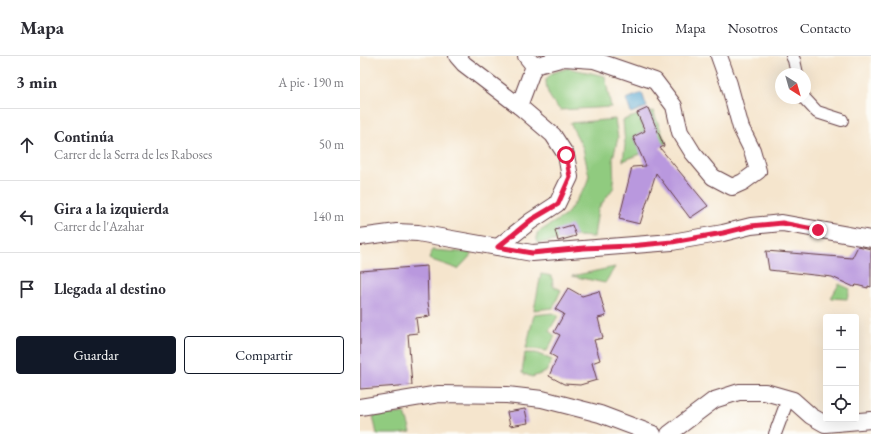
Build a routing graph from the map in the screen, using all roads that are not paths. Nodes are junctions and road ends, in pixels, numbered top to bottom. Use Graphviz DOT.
graph roads {
  1 [pos="457,56"];
  2 [pos="719,56"];
  3 [pos="792,56"];
  4 [pos="530,61"];
  5 [pos="796,68"];
  6 [pos="810,104"];
  7 [pos="519,106"];
  8 [pos="842,120"];
  9 [pos="360,237"];
  10 [pos="871,239"];
  11 [pos="498,247"];
  12 [pos="788,399"];
  13 [pos="360,407"];
  14 [pos="871,420"];
  15 [pos="653,434"];
  16 [pos="669,434"];
  17 [pos="775,434"];
  1 -- 7 [label="street"];
  2 -- 4 [label="street"];
  3 -- 5 [label="street"];
  4 -- 7 [label="street"];
  6 -- 8 [label="street"];
  7 -- 11 [label="street"];
  9 -- 11 [label="street"];
  10 -- 11 [label="street"];
  12 -- 14 [label="street"];
  12 -- 16 [label="street"];
  12 -- 17 [label="street"];
  13 -- 15 [label="street"];
}
